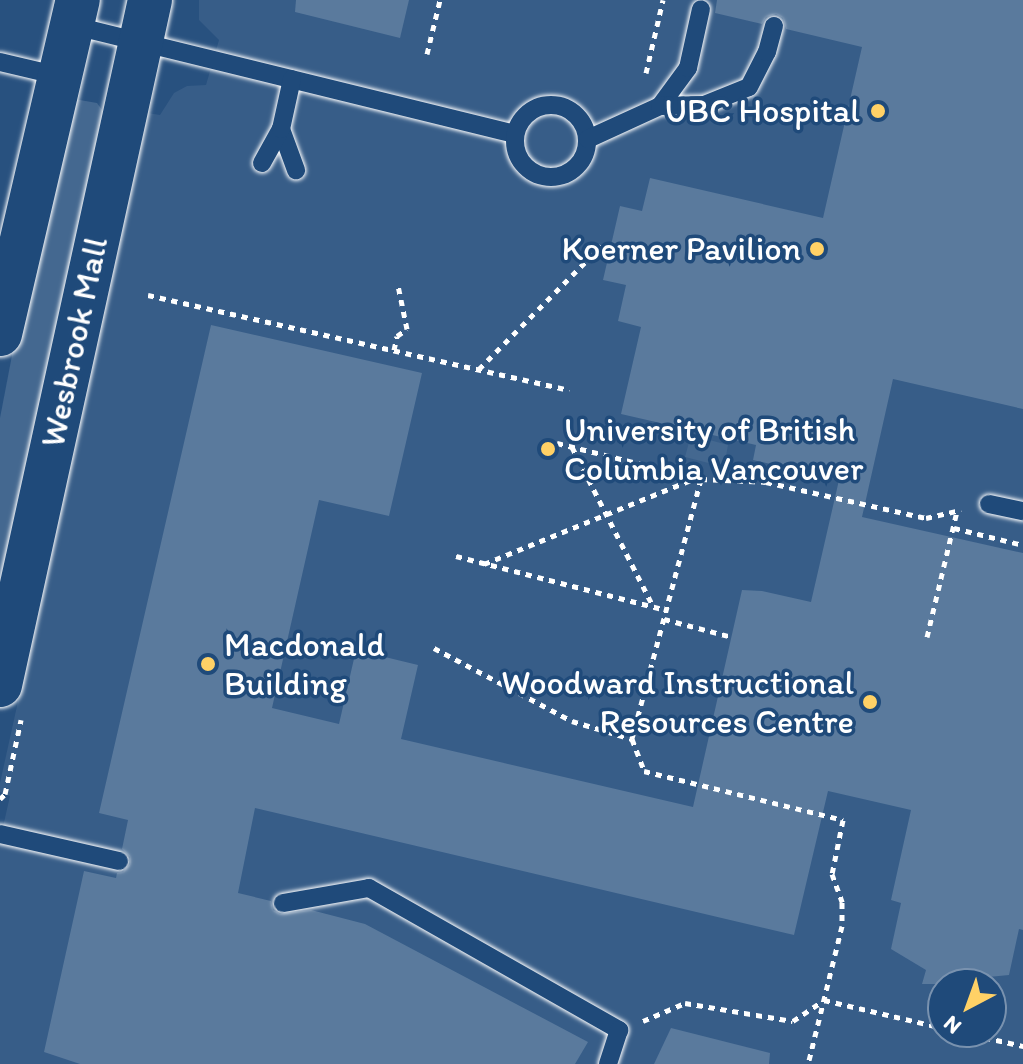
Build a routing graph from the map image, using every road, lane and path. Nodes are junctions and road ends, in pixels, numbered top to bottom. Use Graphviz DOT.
graph roads {
  1 [pos="150,0"];
  2 [pos="440,0"];
  3 [pos="663,0"];
  4 [pos="701,9"];
  5 [pos="74,12"];
  6 [pos="774,26"];
  7 [pos="140,42"];
  8 [pos="427,54"];
  9 [pos="0,62"];
  10 [pos="59,76"];
  11 [pos="644,78"];
  12 [pos="292,79"];
  13 [pos="660,106"];
  14 [pos="281,129"];
  15 [pos="515,134"];
  16 [pos="588,139"];
  17 [pos="262,163"];
  18 [pos="296,170"];
  19 [pos="605,242"];
  20 [pos="398,285"];
  21 [pos="148,295"];
  22 [pos="0,334"];
  23 [pos="394,350"];
  24 [pos="478,369"];
  25 [pos="569,390"];
  26 [pos="557,443"];
  27 [pos="572,446"];
  28 [pos="699,478"];
  29 [pos="989,504"];
  30 [pos="957,511"];
  31 [pos="1023,511"];
  32 [pos="606,514"];
  33 [pos="456,556"];
  34 [pos="484,564"];
  35 [pos="653,607"];
  36 [pos="666,610"];
  37 [pos="664,619"];
  38 [pos="732,637"];
  39 [pos="927,637"];
  40 [pos="434,648"];
  41 [pos="0,685"];
  42 [pos="632,739"];
  43 [pos="0,834"];
  44 [pos="119,861"];
  45 [pos="283,903"];
  46 [pos="824,1000"];
  47 [pos="927,1024"];
  48 [pos="619,1030"];
  49 [pos="608,1064"];
  50 [pos="808,1064"];
  1 -- 7 [label="main road, Wesbrook Mall"];
  2 -- 8 [label="path"];
  3 -- 11 [label="path"];
  4 -- 13 [label="lane"];
  5 -- 7 [label="lane"];
  5 -- 10 [label="main road"];
  6 -- 13 [label="lane"];
  7 -- 12 [label="lane"];
  7 -- 41 [label="main road, Wesbrook Mall"];
  9 -- 10 [label="lane"];
  10 -- 22 [label="main road"];
  12 -- 14 [label="lane"];
  12 -- 15 [label="lane"];
  13 -- 16 [label="lane"];
  14 -- 17 [label="lane"];
  14 -- 18 [label="lane"];
  15 -- 16 [label="lane"];
  15 -- 16 [label="lane"];
  19 -- 24 [label="path"];
  20 -- 23 [label="path"];
  21 -- 23 [label="path"];
  23 -- 24 [label="path"];
  24 -- 25 [label="path"];
  26 -- 27 [label="path"];
  27 -- 28 [label="path"];
  27 -- 32 [label="path"];
  28 -- 30 [label="path"];
  28 -- 32 [label="path"];
  28 -- 36 [label="path"];
  29 -- 30 [label="path"];
  29 -- 31 [label="lane"];
  30 -- 39 [label="path"];
  32 -- 34 [label="path"];
  32 -- 35 [label="path"];
  33 -- 34 [label="path"];
  34 -- 35 [label="path"];
  35 -- 36 [label="path"];
  36 -- 37 [label="path"];
  37 -- 38 [label="path"];
  37 -- 42 [label="path"];
  40 -- 42 [label="path"];
  42 -- 46 [label="path"];
  43 -- 44 [label="lane"];
  45 -- 48 [label="lane"];
  46 -- 47 [label="path"];
  46 -- 48 [label="path"];
  46 -- 50 [label="path"];
  48 -- 49 [label="lane"];
}
